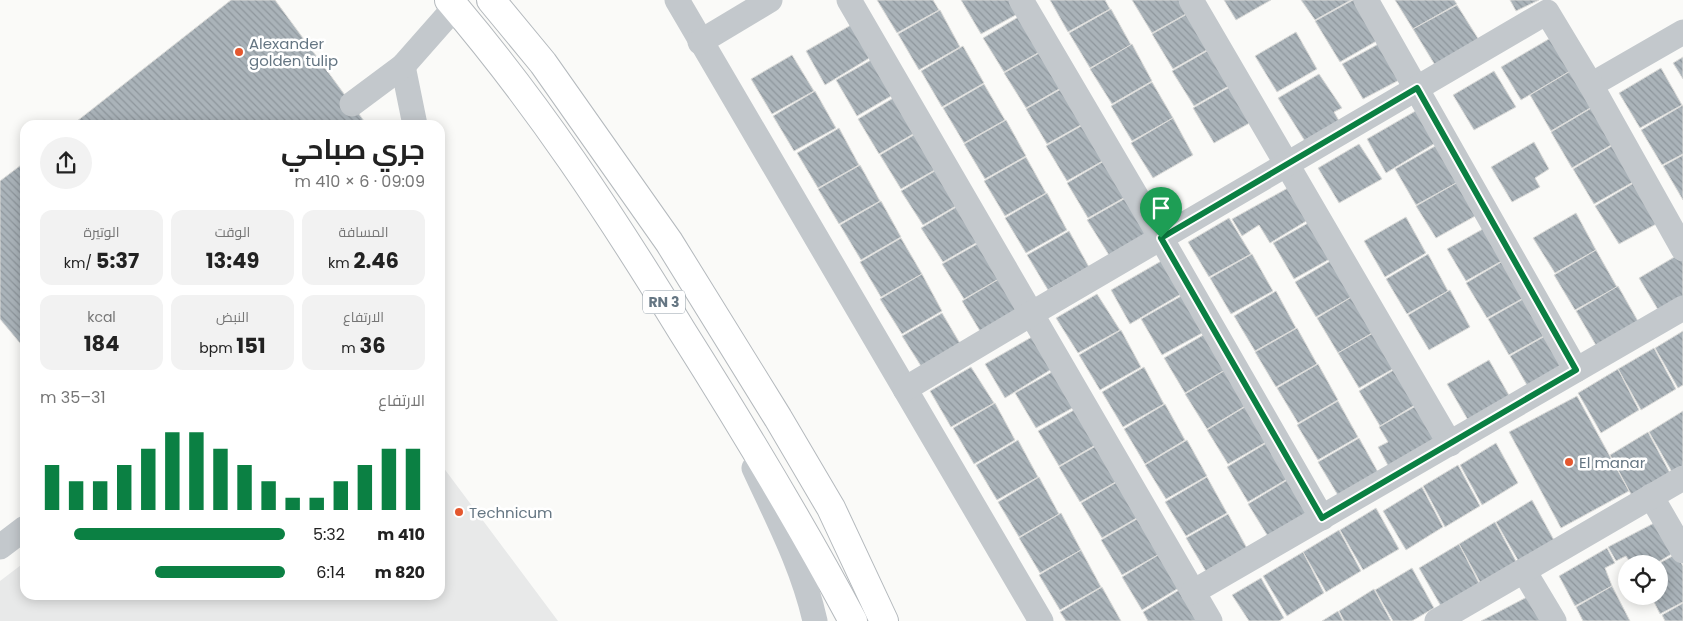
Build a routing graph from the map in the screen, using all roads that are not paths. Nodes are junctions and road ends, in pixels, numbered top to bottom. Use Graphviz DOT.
graph roads {
  1 [pos="491,0"];
  2 [pos="677,0"];
  3 [pos="770,0"];
  4 [pos="849,0"];
  5 [pos="1021,0"];
  6 [pos="1191,0"];
  7 [pos="1366,0"];
  8 [pos="452,4"];
  9 [pos="1683,32"];
  10 [pos="700,42"];
  11 [pos="403,66"];
  12 [pos="1591,85"];
  13 [pos="1417,88"];
  14 [pos="352,104"];
  15 [pos="414,120"];
  16 [pos="1287,164"];
  17 [pos="1161,238"];
  18 [pos="1683,249"];
  19 [pos="1683,308"];
  20 [pos="1031,314"];
  21 [pos="1576,370"];
  22 [pos="905,389"];
  23 [pos="720,392"];
  24 [pos="1450,444"];
  25 [pos="1683,478"];
  26 [pos="1651,496"];
  27 [pos="1322,518"];
  28 [pos="20,532"];
  29 [pos="0,547"];
  30 [pos="1683,551"];
  31 [pos="1524,571"];
  32 [pos="1193,592"];
  33 [pos="815,621"];
  34 [pos="853,621"];
  35 [pos="884,621"];
  36 [pos="1041,621"];
  37 [pos="1210,621"];
  38 [pos="1437,621"];
  39 [pos="1554,621"];
  1 -- 35 [label="highway, RN 3"];
  2 -- 10 [label="street"];
  3 -- 10 [label="street"];
  4 -- 20 [label="street"];
  5 -- 17 [label="street"];
  6 -- 16 [label="street"];
  7 -- 13 [label="street"];
  8 -- 11 [label="street"];
  8 -- 23 [label="highway, RN 3"];
  9 -- 12 [label="street"];
  10 -- 22 [label="street"];
  11 -- 14 [label="street"];
  11 -- 15 [label="street"];
  12 -- 13 [label="street"];
  12 -- 18 [label="street"];
  13 -- 16 [label="street"];
  13 -- 21 [label="street"];
  16 -- 17 [label="street"];
  16 -- 24 [label="street"];
  17 -- 20 [label="street"];
  17 -- 27 [label="street"];
  19 -- 21 [label="street"];
  20 -- 22 [label="street"];
  20 -- 32 [label="street"];
  21 -- 24 [label="street"];
  22 -- 36 [label="street"];
  23 -- 33 [label="street"];
  23 -- 34 [label="highway, RN 3"];
  24 -- 27 [label="street"];
  25 -- 26 [label="street"];
  26 -- 30 [label="street"];
  26 -- 31 [label="street"];
  27 -- 32 [label="street"];
  28 -- 29 [label="street"];
  31 -- 38 [label="street"];
  31 -- 39 [label="street"];
  32 -- 37 [label="street"];
}
